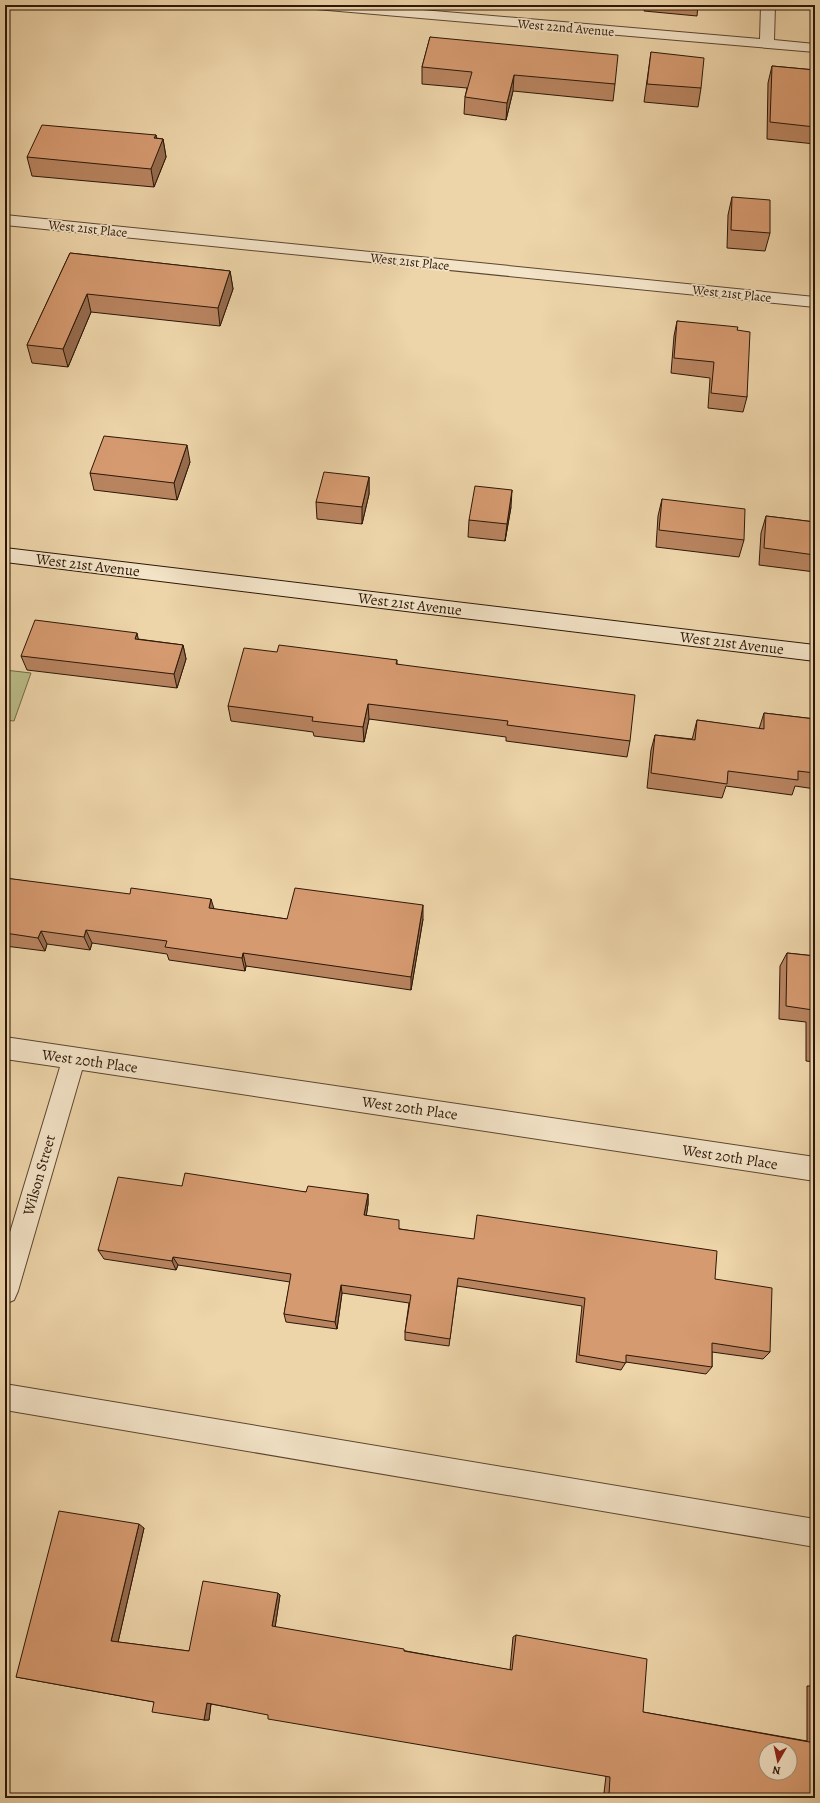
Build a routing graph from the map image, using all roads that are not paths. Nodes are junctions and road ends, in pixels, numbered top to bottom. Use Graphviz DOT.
graph roads {
  1 [pos="316,5"];
  2 [pos="768,5"];
  3 [pos="382,8"];
  4 [pos="767,44"];
  5 [pos="815,48"];
  6 [pos="5,220"];
  7 [pos="815,302"];
  8 [pos="5,555"];
  9 [pos="815,653"];
  10 [pos="5,1048"];
  11 [pos="74,1058"];
  12 [pos="815,1169"];
  13 [pos="5,1291"];
  14 [pos="5,1396"];
  15 [pos="815,1533"];
  1 -- 3 [label="street, West 22nd Avenue"];
  2 -- 4 [label="street"];
  3 -- 4 [label="street, West 22nd Avenue"];
  4 -- 5 [label="street, West 22nd Avenue"];
  6 -- 7 [label="street, West 21st Place"];
  8 -- 9 [label="street, West 21st Avenue"];
  10 -- 11 [label="street, West 20th Place"];
  11 -- 12 [label="street, West 20th Place"];
  11 -- 13 [label="street, Wilson Street"];
  14 -- 15 [label="street"];
}
